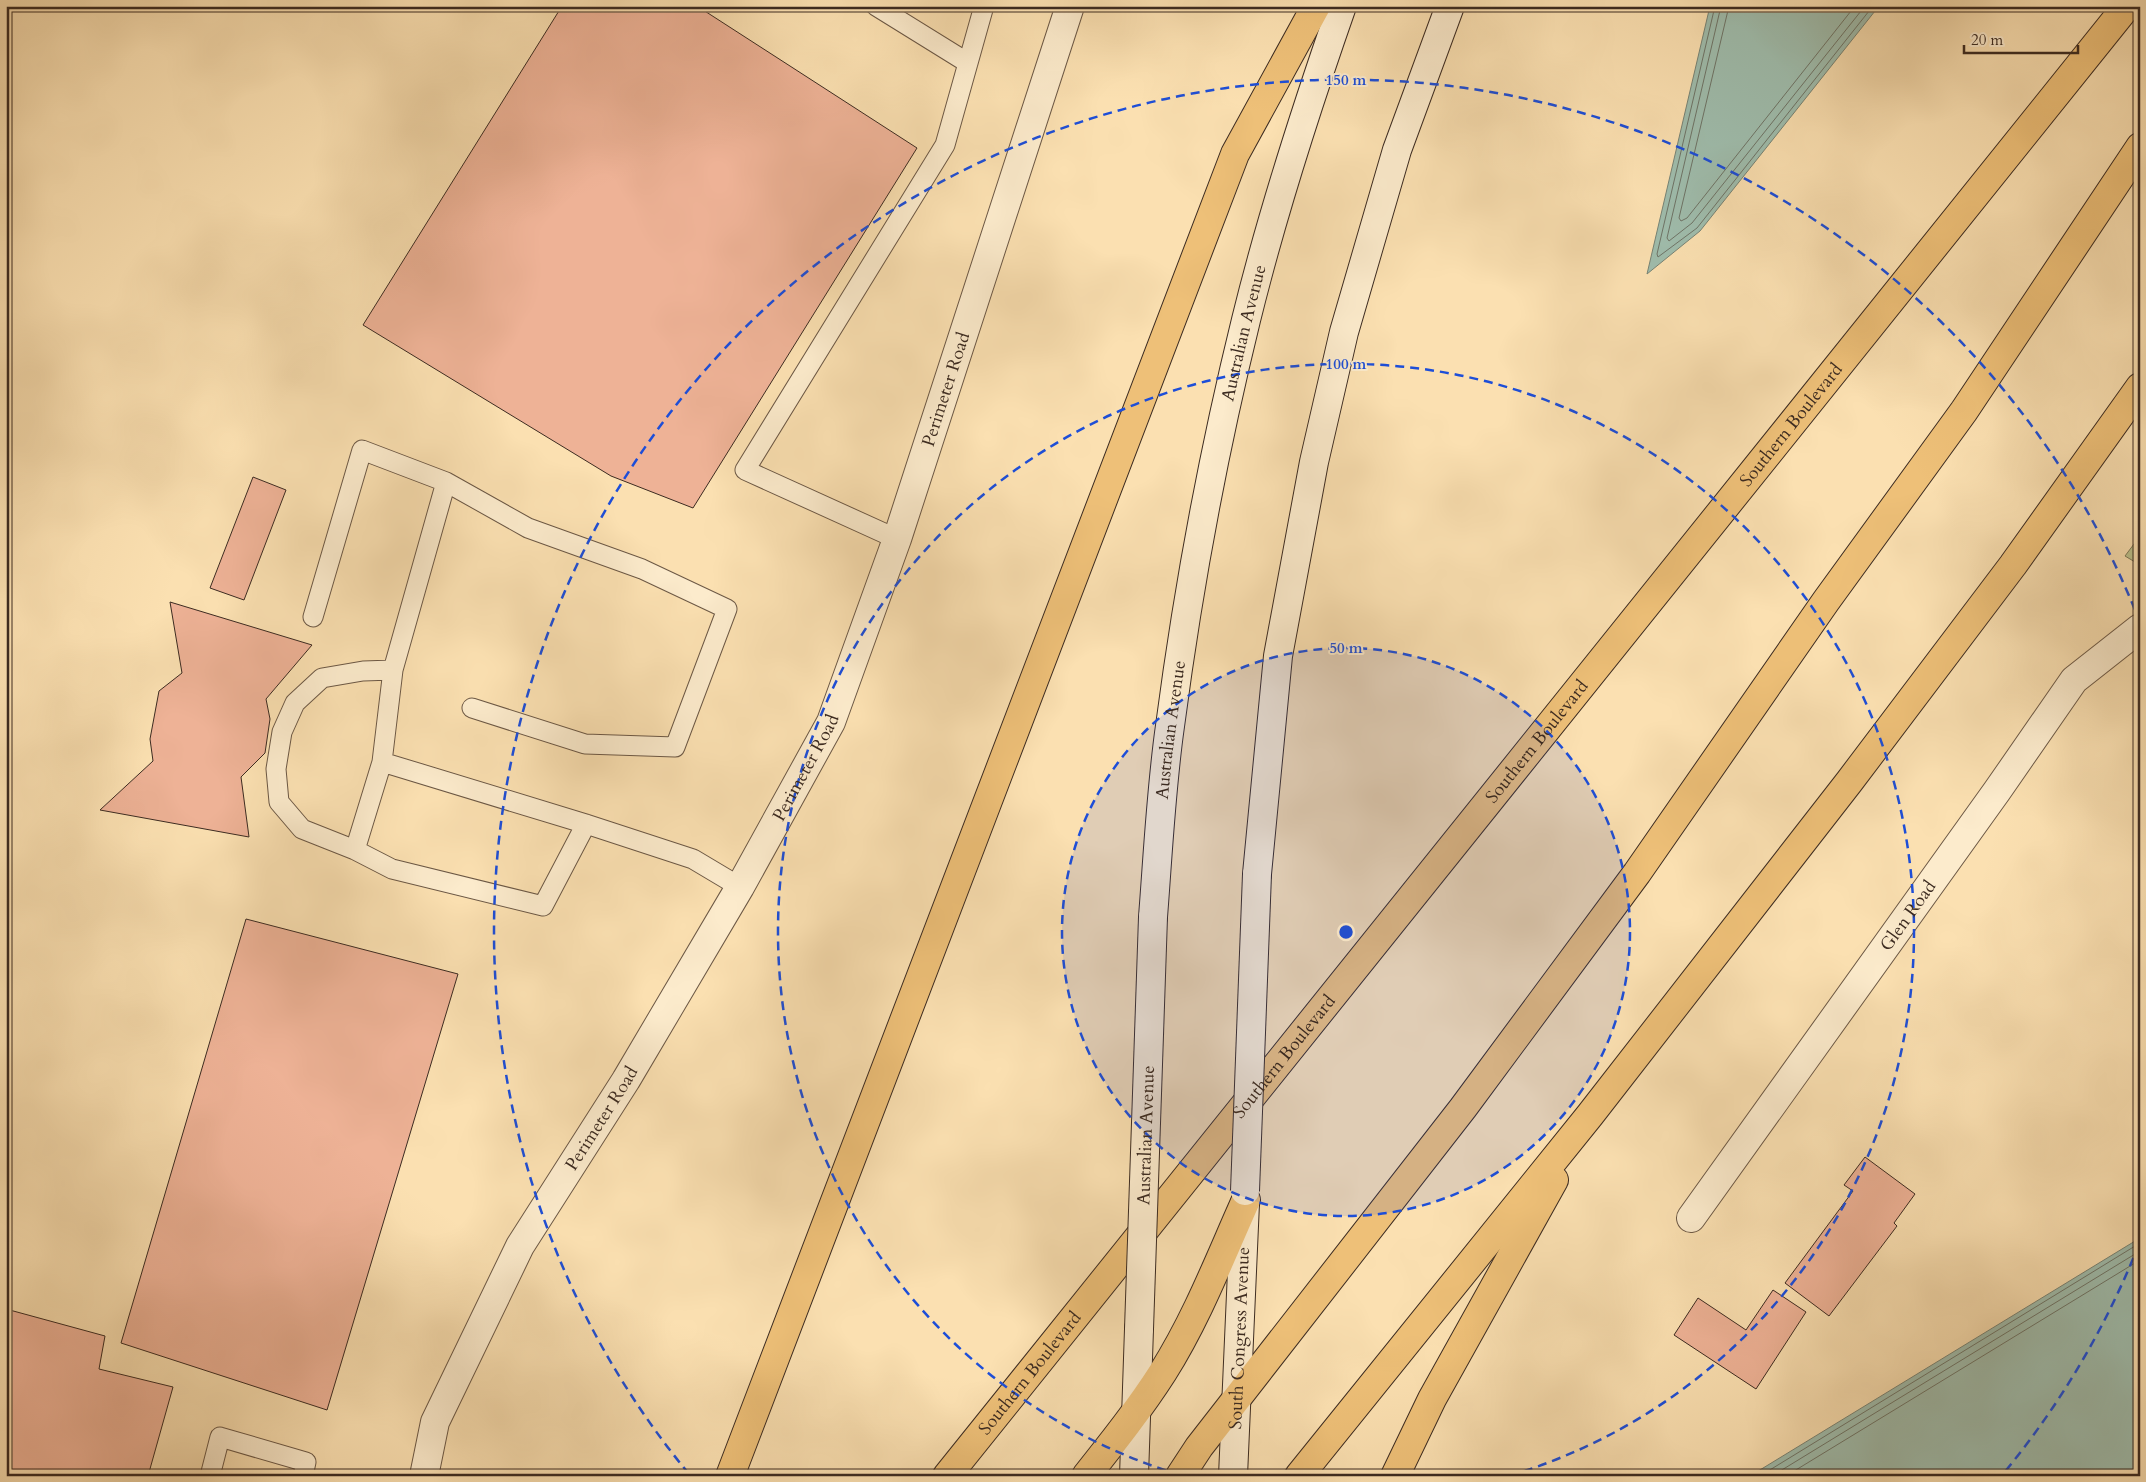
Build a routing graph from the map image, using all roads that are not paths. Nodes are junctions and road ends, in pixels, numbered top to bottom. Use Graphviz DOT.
graph roads {
  1 [pos="876,6"];
  2 [pos="984,6"];
  3 [pos="1070,6"];
  4 [pos="1316,6"];
  5 [pos="1342,6"];
  6 [pos="1450,6"];
  7 [pos="2127,6"];
  8 [pos="968,62"];
  9 [pos="2140,147"];
  10 [pos="2140,387"];
  11 [pos="446,482"];
  12 [pos="896,540"];
  13 [pos="313,617"];
  14 [pos="2140,628"];
  15 [pos="393,670"];
  16 [pos="472,708"];
  17 [pos="382,762"];
  18 [pos="586,824"];
  19 [pos="355,850"];
  20 [pos="740,887"];
  21 [pos="1590,1114"];
  22 [pos="1245,1196"];
  23 [pos="1692,1218"];
  24 [pos="1237,1399"];
  25 [pos="1136,1411"];
  26 [pos="210,1476"];
  27 [pos="303,1476"];
  28 [pos="424,1476"];
  29 [pos="730,1476"];
  30 [pos="947,1476"];
  31 [pos="1086,1476"];
  32 [pos="1134,1476"];
  33 [pos="1180,1476"];
  34 [pos="1233,1476"];
  35 [pos="1299,1476"];
  36 [pos="1395,1476"];
  1 -- 8 [label="lane"];
  2 -- 8 [label="lane"];
  3 -- 12 [label="main road, Perimeter Road"];
  4 -- 29 [label="highway"];
  5 -- 25 [label="main road, Australian Avenue, bridge"];
  6 -- 22 [label="main road, bridge"];
  7 -- 30 [label="highway, Southern Boulevard"];
  8 -- 12 [label="lane"];
  9 -- 24 [label="highway"];
  10 -- 21 [label="highway"];
  11 -- 13 [label="lane"];
  11 -- 15 [label="lane"];
  11 -- 16 [label="lane"];
  12 -- 20 [label="main road, Perimeter Road"];
  14 -- 23 [label="main road, Glen Road"];
  15 -- 17 [label="lane"];
  15 -- 19 [label="lane"];
  17 -- 18 [label="lane"];
  17 -- 19 [label="lane"];
  18 -- 19 [label="lane"];
  18 -- 20 [label="lane"];
  20 -- 28 [label="main road, Perimeter Road"];
  21 -- 35 [label="highway"];
  21 -- 36 [label="highway"];
  22 -- 24 [label="main road, South Congress Avenue"];
  22 -- 25 [label="highway"];
  24 -- 33 [label="highway"];
  24 -- 34 [label="main road, South Congress Avenue"];
  25 -- 31 [label="highway"];
  25 -- 32 [label="main road, Australian Avenue"];
  26 -- 27 [label="lane"];
}
